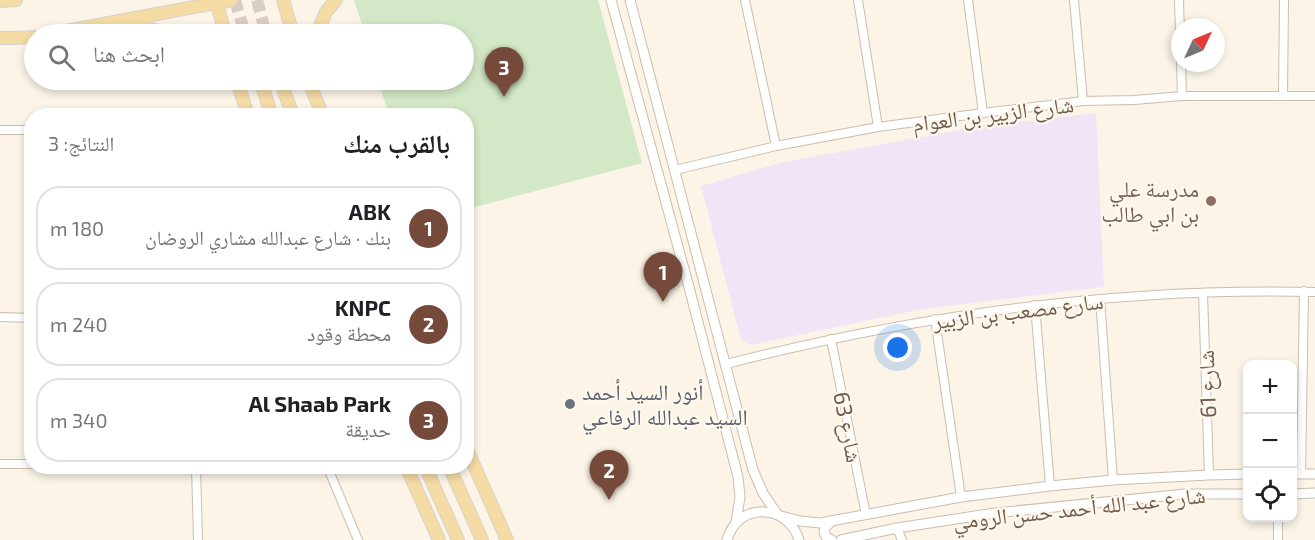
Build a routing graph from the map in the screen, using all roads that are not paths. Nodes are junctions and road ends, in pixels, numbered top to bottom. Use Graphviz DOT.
graph roads {
  1 [pos="15,0"];
  2 [pos="231,0"];
  3 [pos="283,0"];
  4 [pos="336,0"];
  5 [pos="611,0"];
  6 [pos="630,0"];
  7 [pos="745,0"];
  8 [pos="858,0"];
  9 [pos="968,0"];
  10 [pos="1074,0"];
  11 [pos="1179,0"];
  12 [pos="1284,0"];
  13 [pos="0,1"];
  14 [pos="216,1"];
  15 [pos="1180,18"];
  16 [pos="123,21"];
  17 [pos="106,24"];
  18 [pos="133,24"];
  19 [pos="222,24"];
  20 [pos="290,24"];
  21 [pos="321,24"];
  22 [pos="0,38"];
  23 [pos="15,38"];
  24 [pos="24,38"];
  25 [pos="0,47"];
  26 [pos="1181,72"];
  27 [pos="236,90"];
  28 [pos="240,90"];
  29 [pos="263,90"];
  30 [pos="284,90"];
  31 [pos="313,90"];
  32 [pos="1182,96"];
  33 [pos="1283,96"];
  34 [pos="1315,96"];
  35 [pos="242,98"];
  36 [pos="1083,102"];
  37 [pos="245,108"];
  38 [pos="269,108"];
  39 [pos="290,108"];
  40 [pos="320,108"];
  41 [pos="983,113"];
  42 [pos="878,127"];
  43 [pos="0,130"];
  44 [pos="24,130"];
  45 [pos="776,146"];
  46 [pos="675,170"];
  47 [pos="706,286"];
  48 [pos="690,291"];
  49 [pos="1304,291"];
  50 [pos="1315,291"];
  51 [pos="1203,293"];
  52 [pos="1100,299"];
  53 [pos="1035,305"];
  54 [pos="0,317"];
  55 [pos="24,318"];
  56 [pos="935,320"];
  57 [pos="831,339"];
  58 [pos="726,364"];
  59 [pos="0,464"];
  60 [pos="24,464"];
  61 [pos="474,465"];
  62 [pos="753,470"];
  63 [pos="736,471"];
  64 [pos="1297,473"];
  65 [pos="197,474"];
  66 [pos="330,474"];
  67 [pos="410,474"];
  68 [pos="429,474"];
  69 [pos="453,474"];
  70 [pos="1243,474"];
  71 [pos="1315,474"];
  72 [pos="1209,475"];
  73 [pos="1113,480"];
  74 [pos="1050,486"];
  75 [pos="1315,493"];
  76 [pos="1243,494"];
  77 [pos="1297,494"];
  78 [pos="961,497"];
  79 [pos="779,515"];
  80 [pos="866,515"];
  81 [pos="736,522"];
  82 [pos="831,522"];
  83 [pos="1278,522"];
  84 [pos="897,528"];
  85 [pos="198,540"];
  86 [pos="358,540"];
  87 [pos="439,540"];
  88 [pos="458,540"];
  89 [pos="482,540"];
  90 [pos="507,540"];
  91 [pos="727,540"];
  92 [pos="799,540"];
  93 [pos="832,540"];
  94 [pos="841,540"];
  95 [pos="902,540"];
  96 [pos="1278,540"];
  1 -- 13 [label="main road"];
  2 -- 14 [label="main road"];
  3 -- 20 [label="main road"];
  4 -- 21 [label="main road"];
  5 -- 48 [label="street"];
  6 -- 46 [label="street"];
  7 -- 45 [label="street"];
  8 -- 42 [label="street"];
  9 -- 41 [label="street"];
  10 -- 36 [label="street"];
  11 -- 15 [label="street"];
  12 -- 33 [label="street"];
  14 -- 16 [label="main road"];
  14 -- 19 [label="main road"];
  16 -- 17 [label="main road"];
  16 -- 18 [label="main road"];
  22 -- 23 [label="main road"];
  23 -- 24 [label="main road"];
  23 -- 25 [label="main road"];
  26 -- 32 [label="street"];
  27 -- 35 [label="main road"];
  28 -- 35 [label="main road"];
  29 -- 38 [label="main road"];
  30 -- 39 [label="main road"];
  31 -- 40 [label="main road"];
  32 -- 33 [label="street, شارع الزبير بن العوام"];
  32 -- 36 [label="street, شارع الزبير بن العوام"];
  33 -- 34 [label="street, شارع الزبير بن العوام"];
  35 -- 37 [label="main road"];
  36 -- 41 [label="street, شارع الزبير بن العوام"];
  41 -- 42 [label="street, شارع الزبير بن العوام"];
  42 -- 45 [label="street, شارع الزبير بن العوام"];
  43 -- 44 [label="street"];
  45 -- 46 [label="street, شارع الزبير بن العوام"];
  46 -- 47 [label="street"];
  47 -- 48 [label="street"];
  47 -- 58 [label="street"];
  48 -- 63 [label="street"];
  49 -- 50 [label="street, سارع مصعب بن الزبير"];
  49 -- 51 [label="street, سارع مصعب بن الزبير"];
  49 -- 64 [label="street"];
  51 -- 52 [label="street, سارع مصعب بن الزبير"];
  51 -- 72 [label="street, شارع 61"];
  52 -- 53 [label="street, سارع مصعب بن الزبير"];
  52 -- 73 [label="street, شارع عبد الله أحمد حسن الرومي"];
  53 -- 56 [label="street, سارع مصعب بن الزبير"];
  53 -- 74 [label="street, شارع عبد الله أحمد حسن الرومي"];
  54 -- 55 [label="street"];
  56 -- 57 [label="street, سارع مصعب بن الزبير"];
  56 -- 78 [label="street"];
  57 -- 58 [label="street, سارع مصعب بن الزبير"];
  57 -- 80 [label="street, شارع 63"];
  58 -- 62 [label="street"];
  59 -- 60 [label="street"];
  61 -- 90 [label="main road"];
  62 -- 63 [label="street"];
  62 -- 79 [label="street"];
  63 -- 81 [label="street"];
  64 -- 71 [label="street"];
  65 -- 85 [label="street"];
  66 -- 86 [label="street"];
  67 -- 87 [label="main road"];
  68 -- 88 [label="main road"];
  69 -- 89 [label="main road"];
  70 -- 72 [label="street, شارع عبد الله أحمد حسن الرومي"];
  72 -- 73 [label="street, شارع عبد الله أحمد حسن الرومي"];
  73 -- 74 [label="street, شارع عبد الله أحمد حسن الرومي"];
  74 -- 78 [label="street, شارع عبد الله أحمد حسن الرومي"];
  75 -- 77 [label="street"];
  76 -- 84 [label="street, شارع عبد الله أحمد حسن الرومي"];
  78 -- 80 [label="street, شارع عبد الله أحمد حسن الرومي"];
  79 -- 81 [label="street, شارع عبد الله أحمد حسن الرومي"];
  79 -- 82 [label="street, شارع عبد الله أحمد حسن الرومي"];
  79 -- 92 [label="street"];
  80 -- 82 [label="street, شارع عبد الله أحمد حسن الرومي"];
  81 -- 91 [label="street"];
  82 -- 93 [label="street"];
  83 -- 96 [label="street"];
  84 -- 94 [label="street, شارع عبد الله أحمد حسن الرومي"];
  84 -- 95 [label="street"];
}
